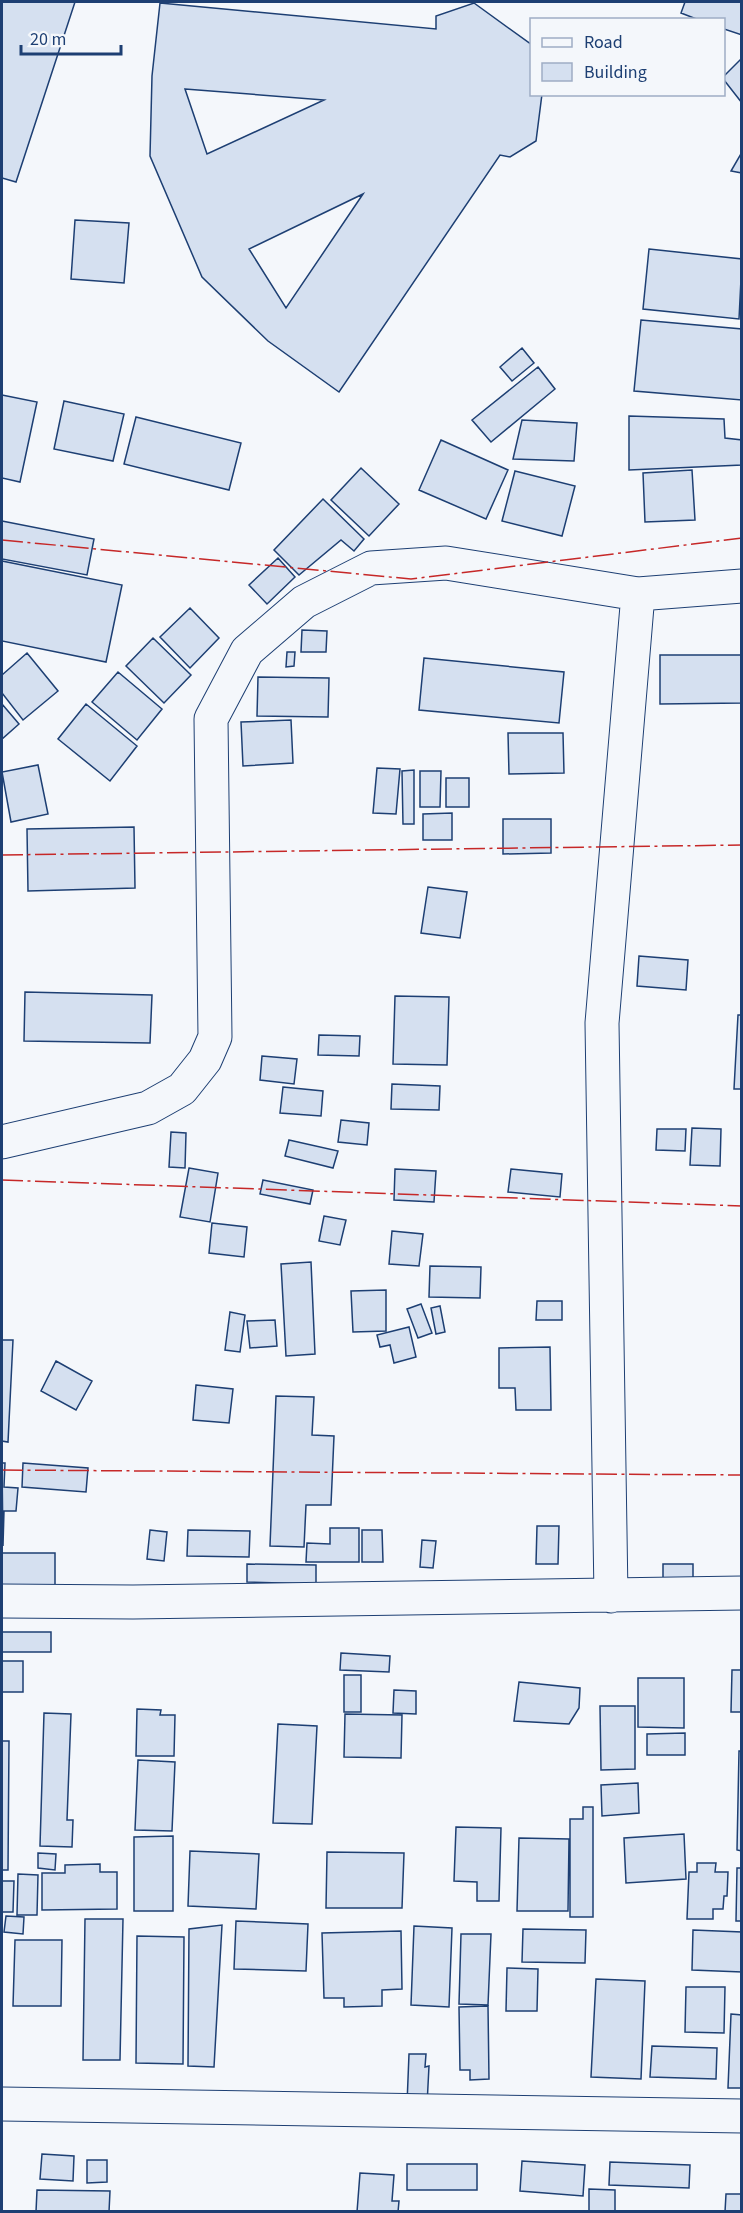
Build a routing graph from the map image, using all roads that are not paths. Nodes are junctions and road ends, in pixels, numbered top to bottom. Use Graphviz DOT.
graph roads {
  1 [pos="741,586"];
  2 [pos="638,594"];
  3 [pos="2,1142"];
  4 [pos="741,1593"];
  5 [pos="610,1596"];
  6 [pos="2,1600"];
  7 [pos="2,2104"];
  8 [pos="741,2116"];
  1 -- 2 [label="street"];
  2 -- 3 [label="street"];
  2 -- 5 [label="street"];
  4 -- 5 [label="street"];
  5 -- 6 [label="street"];
  7 -- 8 [label="street"];
}
